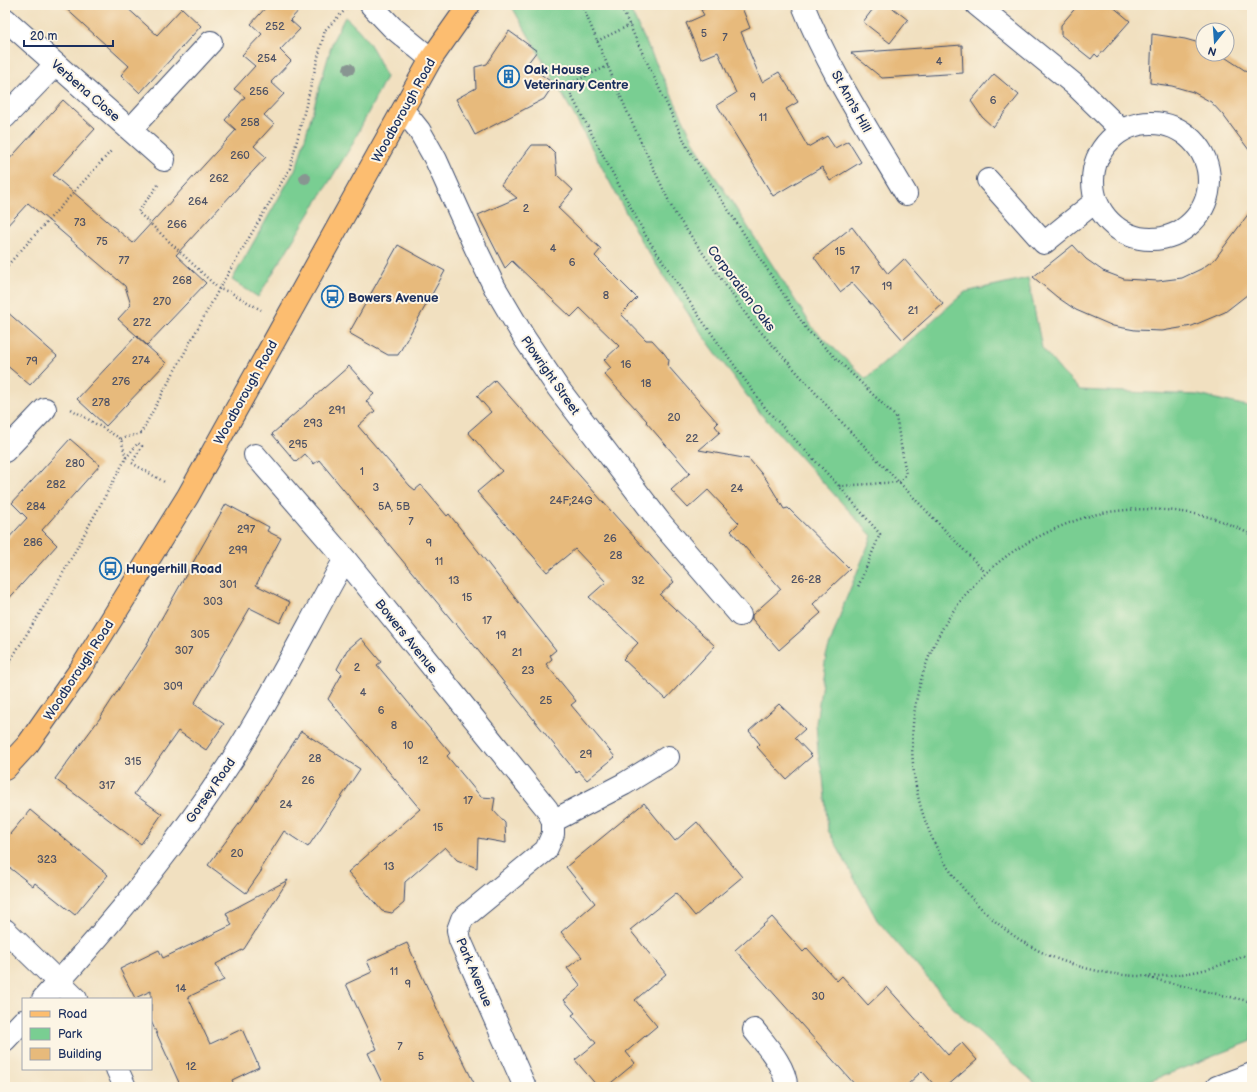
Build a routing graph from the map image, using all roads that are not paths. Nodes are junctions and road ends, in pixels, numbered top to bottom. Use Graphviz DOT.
graph roads {
  1 [pos="371,5"];
  2 [pos="469,5"];
  3 [pos="803,5"];
  4 [pos="977,5"];
  5 [pos="5,19"];
  6 [pos="210,42"];
  7 [pos="431,59"];
  8 [pos="56,64"];
  9 [pos="403,110"];
  10 [pos="5,117"];
  11 [pos="130,130"];
  12 [pos="1121,130"];
  13 [pos="164,160"];
  14 [pos="988,180"];
  15 [pos="906,194"];
  16 [pos="1096,201"];
  17 [pos="46,409"];
  18 [pos="5,451"];
  19 [pos="255,455"];
  20 [pos="345,559"];
  21 [pos="740,615"];
  22 [pos="668,757"];
  23 [pos="5,769"];
  24 [pos="554,821"];
  25 [pos="5,930"];
  26 [pos="59,982"];
  27 [pos="44,998"];
  28 [pos="75,998"];
  29 [pos="22,1022"];
  30 [pos="754,1030"];
  31 [pos="5,1040"];
  32 [pos="117,1070"];
  33 [pos="1252,1074"];
  34 [pos="125,1087"];
  35 [pos="525,1087"];
  36 [pos="786,1087"];
  37 [pos="1217,1087"];
  1 -- 7 [label="street"];
  2 -- 7 [label="main road, Woodborough Road"];
  3 -- 15 [label="street, St Ann's Hill"];
  4 -- 12 [label="street"];
  5 -- 8 [label="street, Verbena Close"];
  6 -- 11 [label="street, Verbena Close"];
  7 -- 9 [label="main road, Woodborough Road"];
  8 -- 10 [label="street"];
  8 -- 11 [label="street, Verbena Close"];
  9 -- 21 [label="street, Plowright Street"];
  9 -- 23 [label="main road, Woodborough Road"];
  11 -- 13 [label="street, Verbena Close"];
  12 -- 16 [label="street"];
  12 -- 16 [label="street"];
  14 -- 16 [label="street"];
  17 -- 18 [label="street"];
  19 -- 20 [label="street, Bowers Avenue"];
  20 -- 24 [label="street, Bowers Avenue"];
  20 -- 26 [label="street, Gorsey Road"];
  22 -- 24 [label="street"];
  24 -- 35 [label="street, Park Avenue"];
  25 -- 26 [label="street"];
  26 -- 27 [label="street, Gorsey Road"];
  26 -- 28 [label="street"];
  29 -- 31 [label="street"];
  30 -- 36 [label="street"];
  32 -- 34 [label="street"];
  33 -- 37 [label="street"];
}
